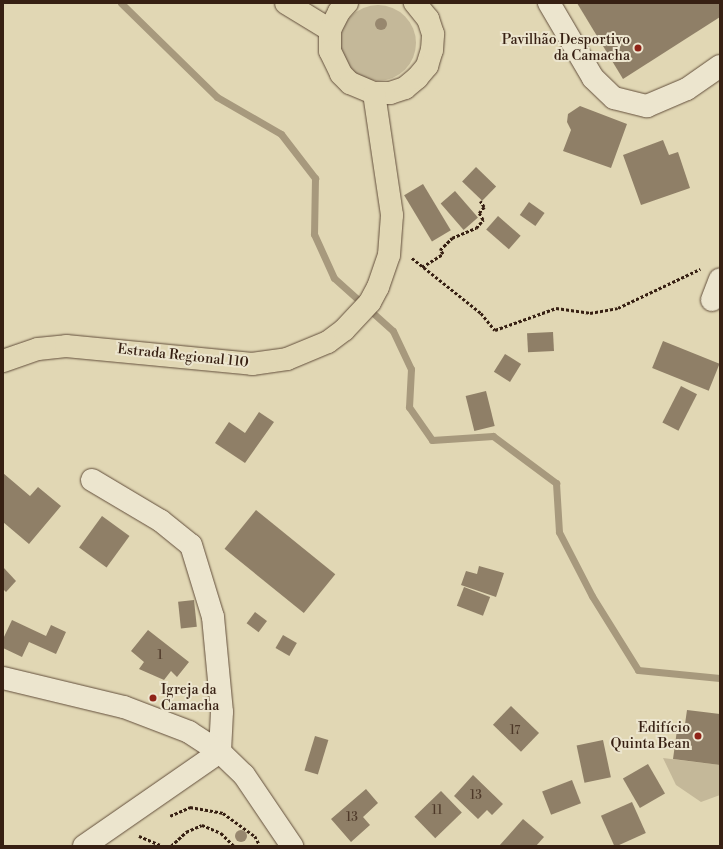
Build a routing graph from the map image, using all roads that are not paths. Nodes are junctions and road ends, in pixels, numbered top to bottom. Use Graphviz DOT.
graph roads {
  1 [pos="286,3"];
  2 [pos="347,3"];
  3 [pos="415,3"];
  4 [pos="549,3"];
  5 [pos="330,30"];
  6 [pos="720,66"];
  7 [pos="374,93"];
  8 [pos="711,274"];
  9 [pos="712,300"];
  10 [pos="3,361"];
  11 [pos="92,480"];
  12 [pos="3,678"];
  13 [pos="220,752"];
  14 [pos="84,846"];
  15 [pos="292,846"];
  1 -- 5 [label="main road"];
  2 -- 5 [label="main road"];
  3 -- 7 [label="main road"];
  4 -- 6 [label="street"];
  5 -- 7 [label="main road"];
  7 -- 10 [label="main road, Estrada Regional 110"];
  8 -- 9 [label="street"];
  11 -- 13 [label="street"];
  12 -- 13 [label="street"];
  13 -- 14 [label="street"];
  13 -- 15 [label="street"];
}
